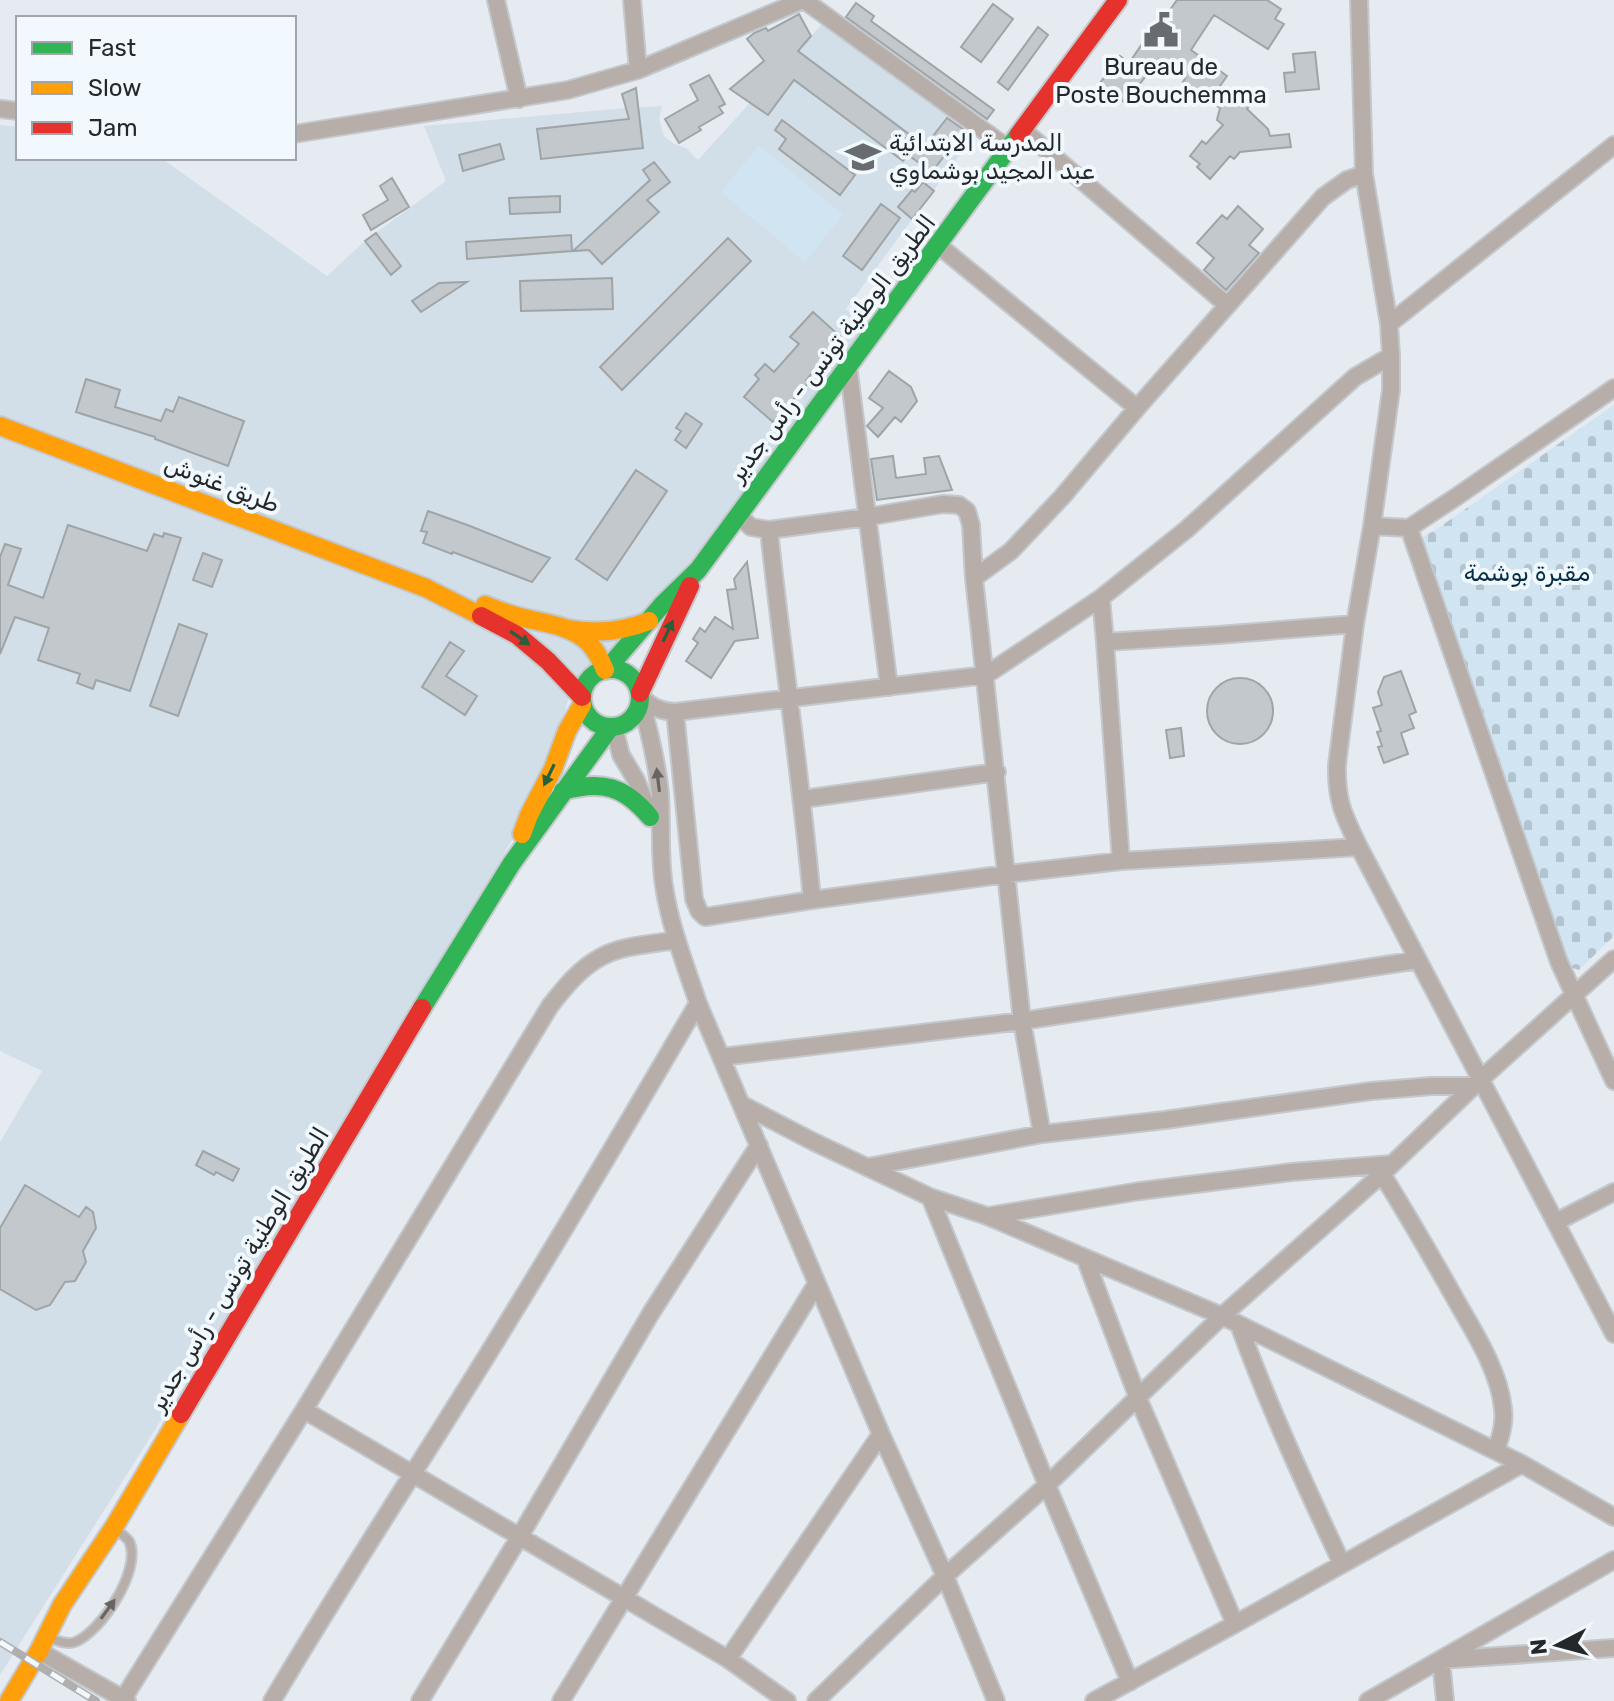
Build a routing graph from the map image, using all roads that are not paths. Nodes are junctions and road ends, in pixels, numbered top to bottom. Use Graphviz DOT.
graph roads {
  1 [pos="496,0"];
  2 [pos="632,0"];
  3 [pos="804,0"];
  4 [pos="1118,0"];
  5 [pos="1359,0"];
  6 [pos="638,70"];
  7 [pos="519,99"];
  8 [pos="1023,130"];
  9 [pos="296,134"];
  10 [pos="1614,145"];
  11 [pos="1009,149"];
  12 [pos="1364,174"];
  13 [pos="938,245"];
  14 [pos="1227,305"];
  15 [pos="1389,324"];
  16 [pos="1391,356"];
  17 [pos="848,365"];
  18 [pos="1614,388"];
  19 [pos="1137,408"];
  20 [pos="0,426"];
  21 [pos="738,515"];
  22 [pos="867,517"];
  23 [pos="1372,526"];
  24 [pos="1409,528"];
  25 [pos="769,530"];
  26 [pos="698,570"];
  27 [pos="974,578"];
  28 [pos="426,588"];
  29 [pos="1101,598"];
  30 [pos="651,620"];
  31 [pos="1355,624"];
  32 [pos="569,629"];
  33 [pos="1105,642"];
  34 [pos="606,670"];
  35 [pos="986,675"];
  36 [pos="889,687"];
  37 [pos="640,695"];
  38 [pos="790,699"];
  39 [pos="582,701"];
  40 [pos="675,712"];
  41 [pos="612,728"];
  42 [pos="997,772"];
  43 [pos="563,791"];
  44 [pos="803,799"];
  45 [pos="650,817"];
  46 [pos="1359,847"];
  47 [pos="661,858"];
  48 [pos="1121,861"];
  49 [pos="512,863"];
  50 [pos="1007,874"];
  51 [pos="812,900"];
  52 [pos="677,940"];
  53 [pos="1614,959"];
  54 [pos="1418,960"];
  55 [pos="1574,995"];
  56 [pos="698,1003"];
  57 [pos="1022,1021"];
  58 [pos="721,1057"];
  59 [pos="1614,1081"];
  60 [pos="1477,1083"];
  61 [pos="741,1104"];
  62 [pos="1042,1134"];
  63 [pos="759,1145"];
  64 [pos="868,1167"];
  65 [pos="1387,1169"];
  66 [pos="1614,1192"];
  67 [pos="930,1197"];
  68 [pos="987,1216"];
  69 [pos="1556,1222"];
  70 [pos="1085,1258"];
  71 [pos="817,1283"];
  72 [pos="1222,1316"];
  73 [pos="1239,1325"];
  74 [pos="1614,1334"];
  75 [pos="1138,1398"];
  76 [pos="304,1410"];
  77 [pos="881,1434"];
  78 [pos="1496,1451"];
  79 [pos="1522,1464"];
  80 [pos="412,1474"];
  81 [pos="1047,1485"];
  82 [pos="1614,1517"];
  83 [pos="114,1527"];
  84 [pos="520,1536"];
  85 [pos="1614,1560"];
  86 [pos="1342,1564"];
  87 [pos="945,1576"];
  88 [pos="625,1597"];
  89 [pos="1235,1624"];
  90 [pos="43,1643"];
  91 [pos="1614,1648"];
  92 [pos="728,1659"];
  93 [pos="1441,1660"];
  94 [pos="1130,1682"];
  95 [pos="125,1700"];
  96 [pos="9,1701"];
  97 [pos="272,1701"];
  98 [pos="420,1701"];
  99 [pos="561,1701"];
  100 [pos="787,1701"];
  101 [pos="816,1701"];
  102 [pos="996,1701"];
  103 [pos="1094,1701"];
  104 [pos="1368,1701"];
  105 [pos="1445,1701"];
  1 -- 7 [label="street"];
  2 -- 6 [label="street"];
  3 -- 6 [label="street"];
  3 -- 11 [label="street"];
  4 -- 8 [label="main road, الطريق الوطنية تونس - رأس جدير"];
  5 -- 12 [label="street"];
  6 -- 7 [label="street"];
  7 -- 9 [label="street"];
  8 -- 11 [label="main road, الطريق الوطنية تونس - رأس جدير"];
  8 -- 14 [label="street"];
  10 -- 15 [label="street"];
  11 -- 13 [label="main road, الطريق الوطنية تونس - رأس جدير"];
  12 -- 14 [label="street"];
  12 -- 15 [label="street"];
  13 -- 17 [label="main road, الطريق الوطنية تونس - رأس جدير"];
  13 -- 19 [label="street"];
  14 -- 19 [label="street"];
  15 -- 16 [label="street"];
  16 -- 23 [label="street"];
  16 -- 29 [label="street"];
  17 -- 21 [label="main road, الطريق الوطنية تونس - رأس جدير"];
  17 -- 22 [label="street"];
  18 -- 24 [label="street"];
  19 -- 27 [label="street"];
  20 -- 28 [label="main road, طريق غنوش"];
  21 -- 25 [label="street"];
  21 -- 26 [label="main road, الطريق الوطنية تونس - رأس جدير"];
  22 -- 25 [label="street"];
  22 -- 27 [label="street"];
  22 -- 36 [label="street"];
  23 -- 24 [label="street"];
  23 -- 31 [label="street"];
  24 -- 55 [label="street"];
  25 -- 38 [label="street"];
  26 -- 30 [label="main road, الطريق الوطنية تونس - رأس جدير"];
  37 -- 26 [label="main road, الطريق الوطنية تونس - رأس جدير, one-way"];
  27 -- 35 [label="street"];
  28 -- 32 [label="main road"];
  28 -- 39 [label="main road, one-way"];
  29 -- 33 [label="street"];
  29 -- 35 [label="street"];
  30 -- 32 [label="main road"];
  30 -- 34 [label="main road, الطريق الوطنية تونس - رأس جدير"];
  31 -- 33 [label="street"];
  31 -- 46 [label="street"];
  32 -- 34 [label="main road"];
  33 -- 48 [label="street"];
  34 -- 37 [label="main road"];
  34 -- 39 [label="main road"];
  35 -- 36 [label="street"];
  35 -- 42 [label="street"];
  36 -- 38 [label="street"];
  37 -- 40 [label="street"];
  37 -- 41 [label="main road"];
  47 -- 37 [label="street, one-way"];
  38 -- 40 [label="street"];
  38 -- 44 [label="street"];
  39 -- 41 [label="main road"];
  39 -- 49 [label="main road, الطريق الوطنية تونس - رأس جدير, one-way"];
  40 -- 51 [label="street"];
  41 -- 43 [label="main road, الطريق الوطنية تونس - رأس جدير"];
  41 -- 45 [label="street"];
  42 -- 44 [label="street"];
  42 -- 50 [label="street"];
  43 -- 45 [label="main road"];
  43 -- 49 [label="main road, الطريق الوطنية تونس - رأس جدير"];
  44 -- 51 [label="street"];
  45 -- 47 [label="street"];
  46 -- 48 [label="street"];
  46 -- 54 [label="street"];
  47 -- 52 [label="street"];
  48 -- 50 [label="street"];
  49 -- 83 [label="main road, الطريق الوطنية تونس - رأس جدير"];
  50 -- 51 [label="street"];
  50 -- 57 [label="street"];
  52 -- 56 [label="street"];
  52 -- 76 [label="street"];
  53 -- 55 [label="street"];
  54 -- 57 [label="street"];
  54 -- 60 [label="street"];
  55 -- 59 [label="street"];
  55 -- 60 [label="street"];
  56 -- 58 [label="street"];
  56 -- 80 [label="street"];
  57 -- 58 [label="street"];
  57 -- 62 [label="street"];
  58 -- 61 [label="street"];
  60 -- 62 [label="street"];
  60 -- 65 [label="street"];
  60 -- 69 [label="street"];
  61 -- 63 [label="street"];
  61 -- 64 [label="street"];
  62 -- 64 [label="street"];
  63 -- 71 [label="street"];
  63 -- 84 [label="street"];
  64 -- 67 [label="street"];
  65 -- 68 [label="street"];
  65 -- 72 [label="street"];
  65 -- 78 [label="street"];
  66 -- 69 [label="street"];
  67 -- 68 [label="street"];
  67 -- 81 [label="street"];
  68 -- 70 [label="street"];
  69 -- 74 [label="street"];
  70 -- 72 [label="street"];
  70 -- 75 [label="street"];
  71 -- 77 [label="street"];
  71 -- 88 [label="street"];
  72 -- 73 [label="street"];
  72 -- 75 [label="street"];
  73 -- 78 [label="street"];
  73 -- 86 [label="street"];
  75 -- 81 [label="street"];
  75 -- 89 [label="street"];
  76 -- 80 [label="street"];
  76 -- 95 [label="street"];
  77 -- 87 [label="street"];
  77 -- 92 [label="street"];
  78 -- 79 [label="street"];
  79 -- 82 [label="street"];
  79 -- 86 [label="street"];
  80 -- 84 [label="street"];
  80 -- 97 [label="street"];
  81 -- 87 [label="street"];
  81 -- 94 [label="street"];
  83 -- 90 [label="main road, الطريق الوطنية تونس - رأس جدير"];
  90 -- 83 [label="lane, one-way"];
  84 -- 88 [label="street"];
  84 -- 98 [label="street"];
  85 -- 93 [label="street"];
  86 -- 89 [label="street"];
  87 -- 101 [label="street"];
  87 -- 102 [label="street"];
  88 -- 92 [label="street"];
  88 -- 99 [label="street"];
  89 -- 94 [label="street"];
  90 -- 95 [label="street"];
  90 -- 96 [label="main road, الطريق الوطنية تونس - رأس جدير"];
  91 -- 93 [label="street"];
  92 -- 100 [label="street"];
  93 -- 104 [label="street"];
  93 -- 105 [label="street"];
  94 -- 103 [label="street"];
}
